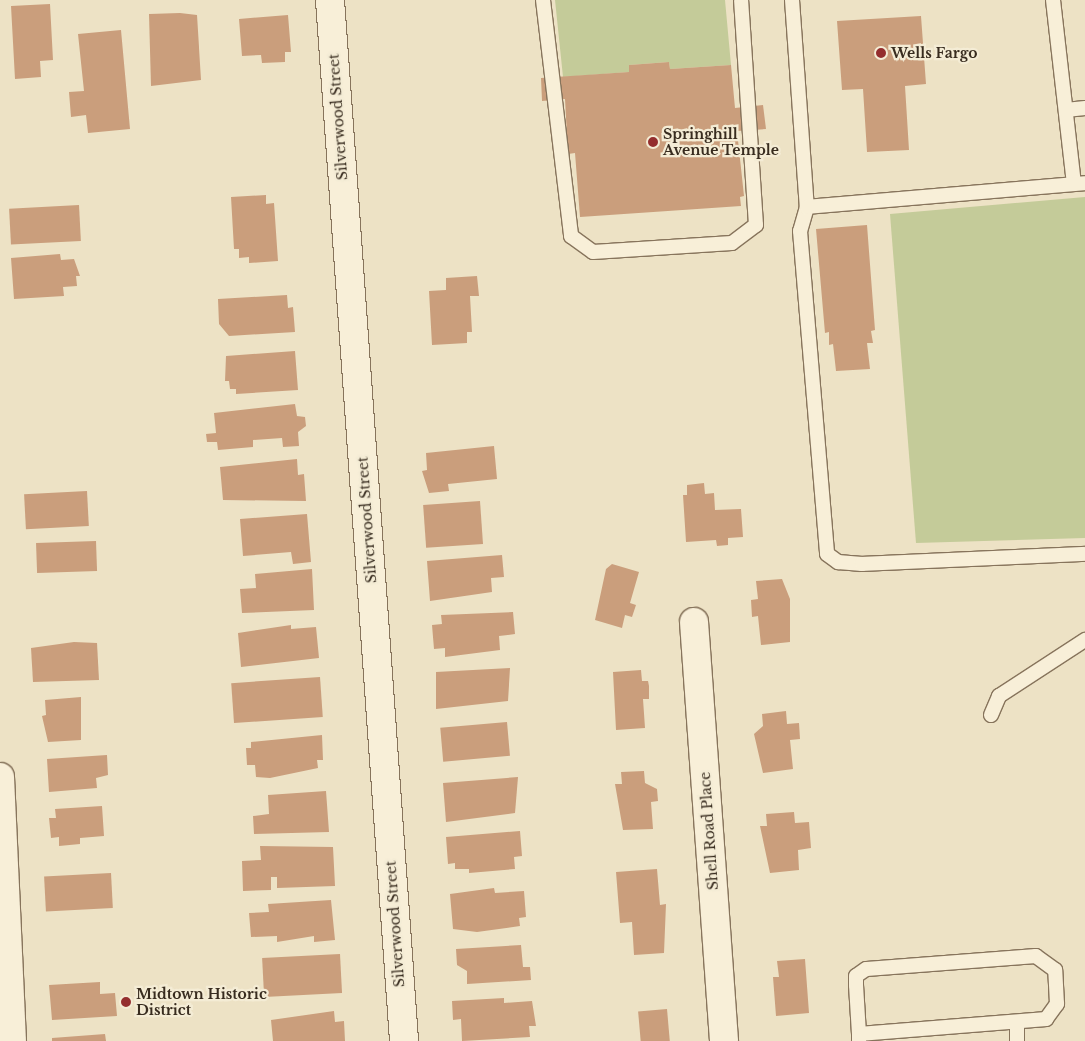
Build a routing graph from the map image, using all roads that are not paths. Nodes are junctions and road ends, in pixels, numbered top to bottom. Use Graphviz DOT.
graph roads {
  1 [pos="330,0"];
  2 [pos="543,0"];
  3 [pos="741,0"];
  4 [pos="792,0"];
  5 [pos="1053,0"];
  6 [pos="1085,108"];
  7 [pos="1066,110"];
  8 [pos="1080,183"];
  9 [pos="807,207"];
  10 [pos="1085,554"];
  11 [pos="694,622"];
  12 [pos="1085,640"];
  13 [pos="991,715"];
  14 [pos="0,777"];
  15 [pos="1017,1024"];
  16 [pos="859,1037"];
  17 [pos="12,1041"];
  18 [pos="404,1041"];
  19 [pos="724,1041"];
  20 [pos="1017,1041"];
  1 -- 18 [label="street, Silverwood Street"];
  2 -- 3 [label="lane"];
  4 -- 9 [label="lane"];
  5 -- 7 [label="lane"];
  6 -- 7 [label="lane"];
  7 -- 8 [label="lane"];
  8 -- 9 [label="lane"];
  9 -- 10 [label="lane"];
  11 -- 19 [label="street, Shell Road Place"];
  12 -- 13 [label="lane"];
  14 -- 17 [label="street"];
  15 -- 16 [label="lane"];
  15 -- 16 [label="lane"];
  15 -- 20 [label="lane"];
}
